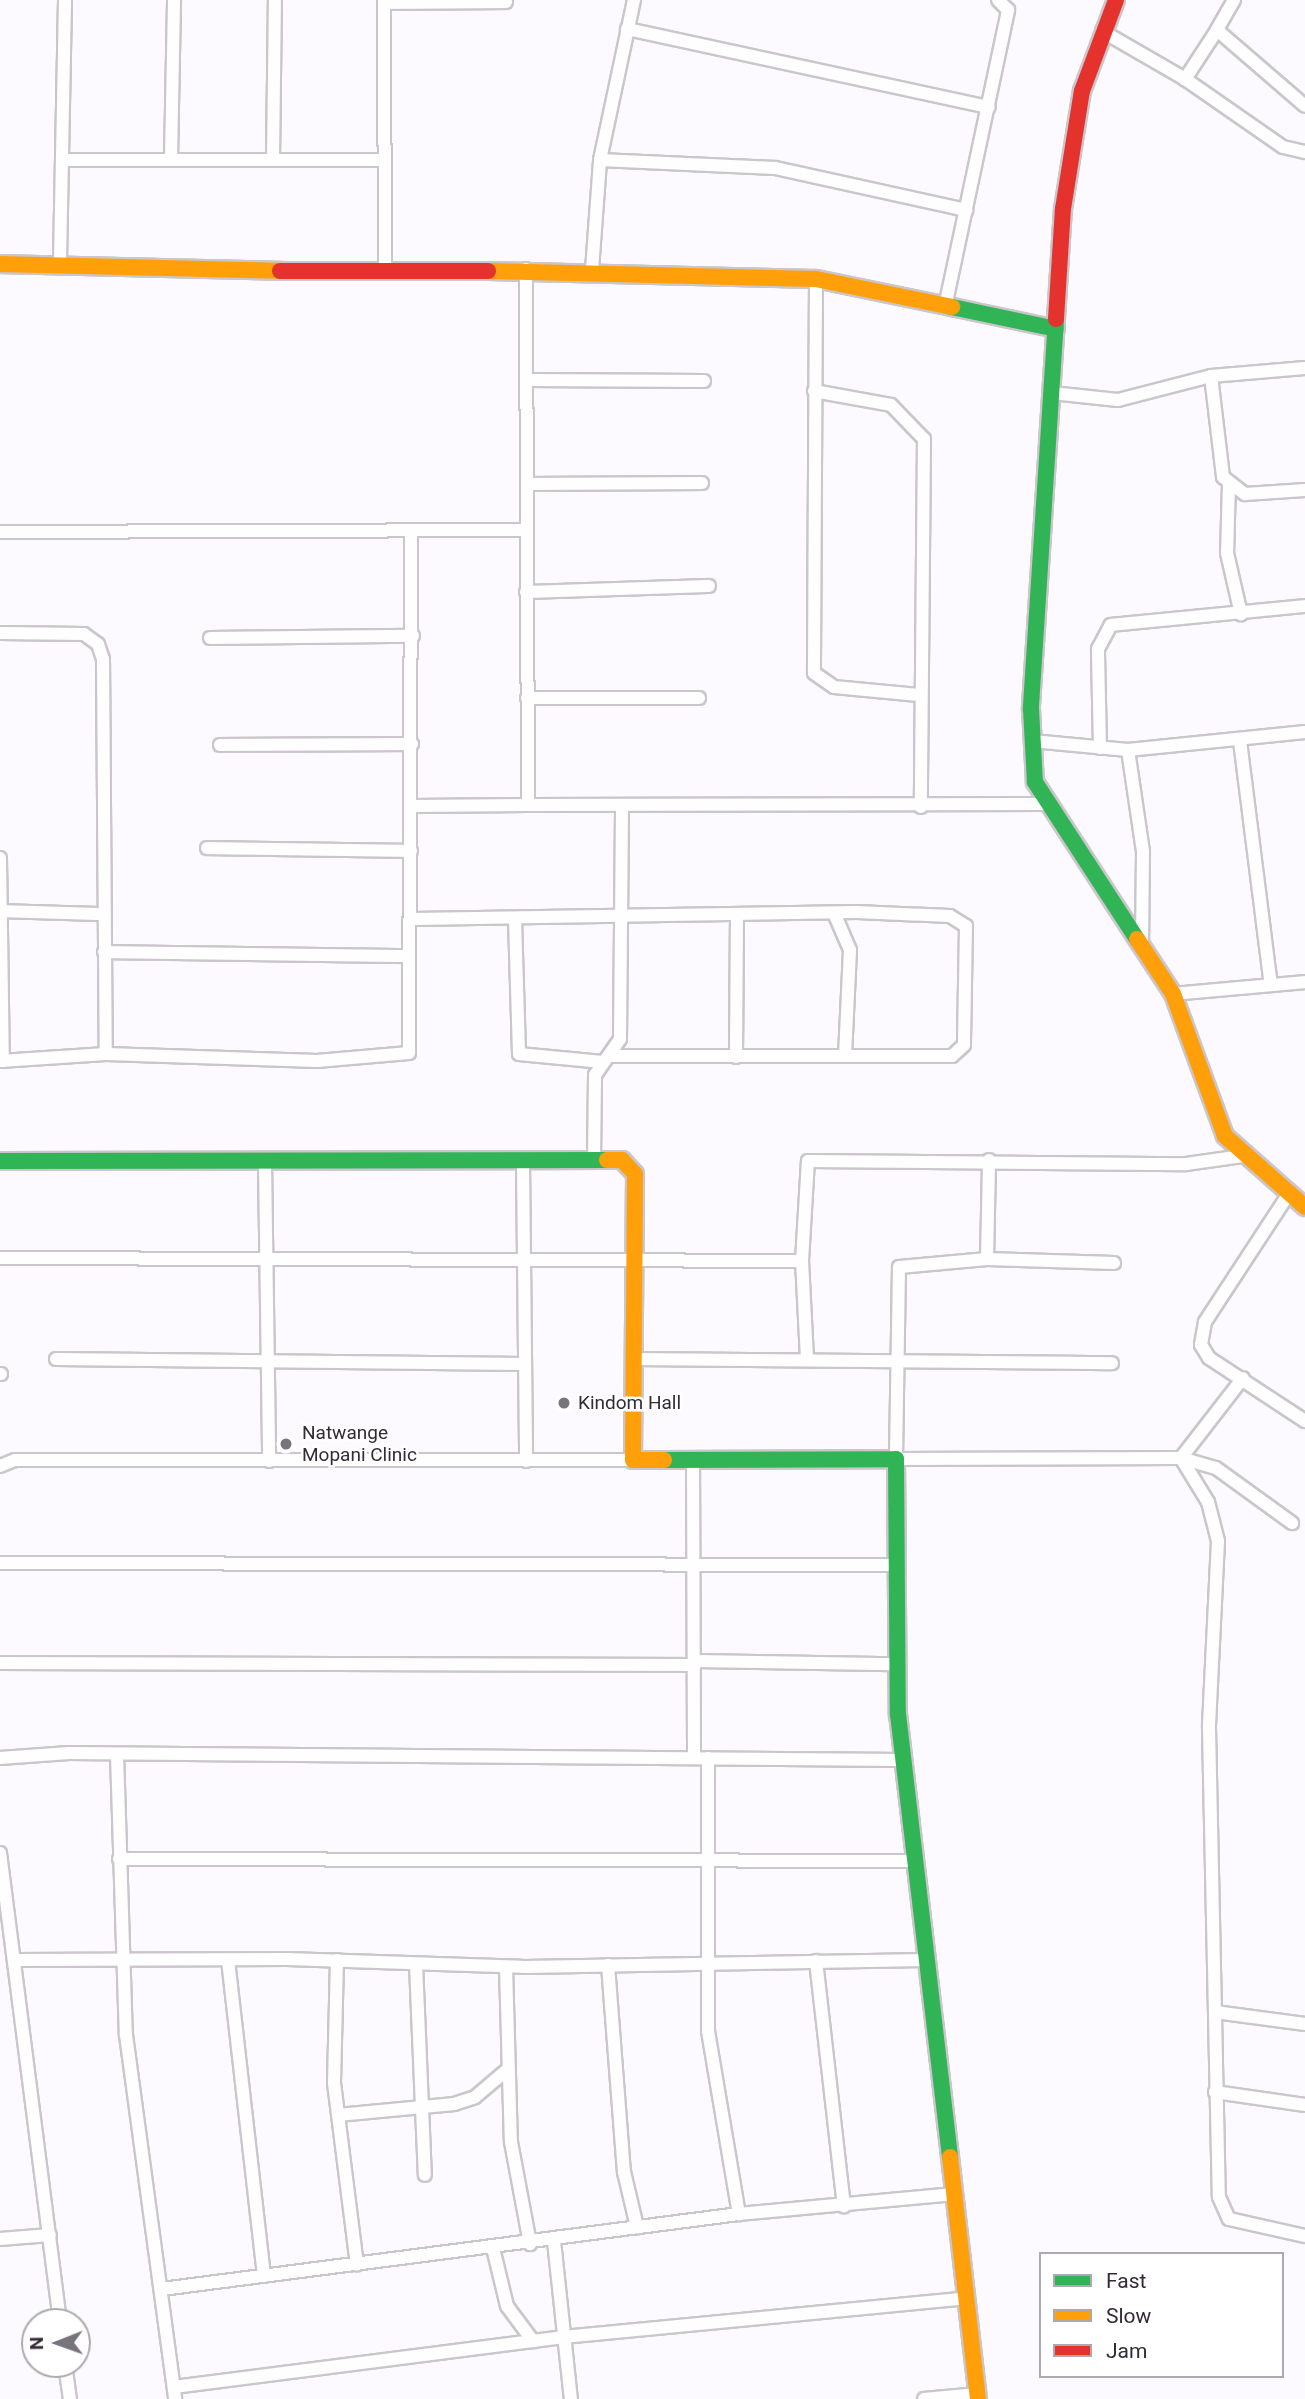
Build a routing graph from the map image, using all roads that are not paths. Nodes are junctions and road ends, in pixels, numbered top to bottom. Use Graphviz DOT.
graph roads {
  1 [pos="65,0"];
  2 [pos="174,0"];
  3 [pos="275,0"];
  4 [pos="634,0"];
  5 [pos="998,0"];
  6 [pos="1116,0"];
  7 [pos="1234,0"];
  8 [pos="384,2"];
  9 [pos="506,2"];
  10 [pos="627,29"];
  11 [pos="1217,30"];
  12 [pos="1102,31"];
  13 [pos="1185,79"];
  14 [pos="1305,106"];
  15 [pos="989,107"];
  16 [pos="1305,152"];
  17 [pos="171,159"];
  18 [pos="273,159"];
  19 [pos="62,160"];
  20 [pos="385,160"];
  21 [pos="600,160"];
  22 [pos="966,209"];
  23 [pos="60,261"];
  24 [pos="0,264"];
  25 [pos="386,268"];
  26 [pos="526,269"];
  27 [pos="592,270"];
  28 [pos="816,279"];
  29 [pos="945,307"];
  30 [pos="1056,329"];
  31 [pos="1305,368"];
  32 [pos="1211,376"];
  33 [pos="527,380"];
  34 [pos="704,381"];
  35 [pos="814,391"];
  36 [pos="1052,393"];
  37 [pos="702,483"];
  38 [pos="1229,483"];
  39 [pos="527,484"];
  40 [pos="1305,490"];
  41 [pos="527,530"];
  42 [pos="411,531"];
  43 [pos="0,532"];
  44 [pos="709,586"];
  45 [pos="526,592"];
  46 [pos="1305,606"];
  47 [pos="1241,614"];
  48 [pos="0,633"];
  49 [pos="413,636"];
  50 [pos="210,638"];
  51 [pos="919,695"];
  52 [pos="527,698"];
  53 [pos="699,698"];
  54 [pos="1305,732"];
  55 [pos="1032,741"];
  56 [pos="1240,741"];
  57 [pos="412,744"];
  58 [pos="220,745"];
  59 [pos="1100,748"];
  60 [pos="1128,750"];
  61 [pos="1044,804"];
  62 [pos="528,805"];
  63 [pos="413,806"];
  64 [pos="622,806"];
  65 [pos="921,807"];
  66 [pos="207,848"];
  67 [pos="411,851"];
  68 [pos="0,858"];
  69 [pos="1,911"];
  70 [pos="834,913"];
  71 [pos="101,914"];
  72 [pos="622,916"];
  73 [pos="737,916"];
  74 [pos="413,919"];
  75 [pos="515,919"];
  76 [pos="1142,949"];
  77 [pos="104,952"];
  78 [pos="409,956"];
  79 [pos="1305,982"];
  80 [pos="1271,985"];
  81 [pos="1173,994"];
  82 [pos="106,1054"];
  83 [pos="845,1055"];
  84 [pos="736,1057"];
  85 [pos="606,1059"];
  86 [pos="1,1061"];
  87 [pos="1242,1156"];
  88 [pos="594,1159"];
  89 [pos="989,1160"];
  90 [pos="0,1161"];
  91 [pos="265,1162"];
  92 [pos="523,1162"];
  93 [pos="1288,1195"];
  94 [pos="1305,1206"];
  95 [pos="0,1258"];
  96 [pos="987,1259"];
  97 [pos="524,1261"];
  98 [pos="802,1261"];
  99 [pos="268,1262"];
  100 [pos="634,1262"];
  101 [pos="1114,1263"];
  102 [pos="56,1359"];
  103 [pos="632,1359"];
  104 [pos="807,1359"];
  105 [pos="268,1361"];
  106 [pos="896,1362"];
  107 [pos="1112,1363"];
  108 [pos="524,1364"];
  109 [pos="1243,1378"];
  110 [pos="1305,1421"];
  111 [pos="1181,1458"];
  112 [pos="694,1459"];
  113 [pos="633,1460"];
  114 [pos="896,1460"];
  115 [pos="268,1461"];
  116 [pos="526,1461"];
  117 [pos="0,1466"];
  118 [pos="1292,1523"];
  119 [pos="692,1562"];
  120 [pos="0,1563"];
  121 [pos="895,1565"];
  122 [pos="0,1663"];
  123 [pos="695,1663"];
  124 [pos="895,1664"];
  125 [pos="117,1754"];
  126 [pos="694,1757"];
  127 [pos="0,1758"];
  128 [pos="708,1758"];
  129 [pos="903,1760"];
  130 [pos="0,1853"];
  131 [pos="118,1859"];
  132 [pos="709,1860"];
  133 [pos="915,1861"];
  134 [pos="1,1868"];
  135 [pos="228,1959"];
  136 [pos="16,1960"];
  137 [pos="337,1960"];
  138 [pos="121,1961"];
  139 [pos="816,1961"];
  140 [pos="925,1961"];
  141 [pos="710,1962"];
  142 [pos="416,1964"];
  143 [pos="608,1965"];
  144 [pos="506,1966"];
  145 [pos="1216,2012"];
  146 [pos="1305,2024"];
  147 [pos="507,2070"];
  148 [pos="1215,2092"];
  149 [pos="1305,2105"];
  150 [pos="422,2108"];
  151 [pos="338,2115"];
  152 [pos="425,2175"];
  153 [pos="954,2194"];
  154 [pos="844,2206"];
  155 [pos="739,2214"];
  156 [pos="637,2227"];
  157 [pos="50,2235"];
  158 [pos="1305,2236"];
  159 [pos="0,2239"];
  160 [pos="554,2241"];
  161 [pos="530,2244"];
  162 [pos="493,2248"];
  163 [pos="357,2264"];
  164 [pos="264,2276"];
  165 [pos="162,2289"];
  166 [pos="967,2298"];
  167 [pos="58,2308"];
  168 [pos="564,2337"];
  169 [pos="533,2341"];
  170 [pos="67,2378"];
  171 [pos="174,2393"];
  172 [pos="978,2396"];
  173 [pos="70,2399"];
  174 [pos="571,2399"];
  175 [pos="924,2399"];
  1 -- 19 [label="street"];
  2 -- 17 [label="street"];
  3 -- 18 [label="street"];
  4 -- 10 [label="street"];
  5 -- 15 [label="street"];
  6 -- 12 [label="street"];
  7 -- 11 [label="street"];
  8 -- 9 [label="street"];
  8 -- 20 [label="street"];
  10 -- 15 [label="street"];
  10 -- 21 [label="street"];
  11 -- 13 [label="street"];
  11 -- 14 [label="street"];
  12 -- 13 [label="street"];
  12 -- 30 [label="street"];
  13 -- 16 [label="street"];
  15 -- 22 [label="street"];
  17 -- 18 [label="street"];
  17 -- 19 [label="street"];
  18 -- 20 [label="street"];
  19 -- 23 [label="street"];
  20 -- 25 [label="street"];
  21 -- 22 [label="street"];
  21 -- 27 [label="street"];
  22 -- 29 [label="street"];
  23 -- 24 [label="street"];
  23 -- 25 [label="street"];
  25 -- 26 [label="street"];
  26 -- 27 [label="street"];
  26 -- 33 [label="street"];
  27 -- 28 [label="street"];
  28 -- 29 [label="street"];
  28 -- 35 [label="street"];
  29 -- 30 [label="street"];
  30 -- 36 [label="street"];
  31 -- 32 [label="street"];
  32 -- 36 [label="street"];
  32 -- 38 [label="street"];
  33 -- 34 [label="street"];
  33 -- 39 [label="street"];
  35 -- 51 [label="street"];
  35 -- 51 [label="street"];
  36 -- 55 [label="street"];
  37 -- 39 [label="street"];
  38 -- 40 [label="street"];
  38 -- 47 [label="street"];
  39 -- 41 [label="street"];
  41 -- 42 [label="street"];
  41 -- 45 [label="street"];
  42 -- 43 [label="street"];
  42 -- 49 [label="street"];
  44 -- 45 [label="street"];
  45 -- 52 [label="street"];
  46 -- 47 [label="street"];
  47 -- 59 [label="street"];
  48 -- 71 [label="street"];
  49 -- 50 [label="street"];
  49 -- 57 [label="street"];
  51 -- 65 [label="street"];
  52 -- 53 [label="street"];
  52 -- 62 [label="street"];
  54 -- 56 [label="street"];
  55 -- 59 [label="street"];
  55 -- 61 [label="street"];
  56 -- 60 [label="street"];
  56 -- 80 [label="street"];
  57 -- 58 [label="street"];
  57 -- 63 [label="street"];
  59 -- 60 [label="street"];
  60 -- 76 [label="street"];
  61 -- 65 [label="street"];
  61 -- 76 [label="street"];
  62 -- 63 [label="street"];
  62 -- 64 [label="street"];
  63 -- 67 [label="street"];
  64 -- 65 [label="street"];
  64 -- 72 [label="street"];
  66 -- 67 [label="street"];
  67 -- 74 [label="street"];
  68 -- 69 [label="street"];
  69 -- 71 [label="street"];
  69 -- 86 [label="street"];
  70 -- 73 [label="street"];
  70 -- 83 [label="street"];
  70 -- 83 [label="street"];
  71 -- 77 [label="street"];
  72 -- 73 [label="street"];
  72 -- 75 [label="street"];
  72 -- 85 [label="street"];
  73 -- 84 [label="street"];
  74 -- 75 [label="street"];
  74 -- 78 [label="street"];
  75 -- 85 [label="street"];
  76 -- 81 [label="street"];
  77 -- 78 [label="street"];
  77 -- 82 [label="street"];
  78 -- 82 [label="street"];
  79 -- 80 [label="street"];
  80 -- 81 [label="street"];
  81 -- 87 [label="street"];
  82 -- 86 [label="street"];
  83 -- 84 [label="street"];
  84 -- 85 [label="street"];
  85 -- 88 [label="street"];
  87 -- 89 [label="street"];
  87 -- 93 [label="street"];
  88 -- 92 [label="street"];
  88 -- 100 [label="street"];
  89 -- 96 [label="street"];
  89 -- 98 [label="street"];
  90 -- 91 [label="street"];
  91 -- 92 [label="street"];
  91 -- 99 [label="street"];
  92 -- 97 [label="street"];
  93 -- 94 [label="street"];
  93 -- 109 [label="street"];
  95 -- 99 [label="street"];
  96 -- 101 [label="street"];
  96 -- 106 [label="street"];
  97 -- 99 [label="street"];
  97 -- 100 [label="street"];
  97 -- 108 [label="street"];
  98 -- 100 [label="street"];
  98 -- 104 [label="street"];
  99 -- 105 [label="street"];
  100 -- 103 [label="street"];
  102 -- 105 [label="street"];
  103 -- 104 [label="street"];
  103 -- 113 [label="street"];
  104 -- 106 [label="street"];
  105 -- 108 [label="street"];
  105 -- 115 [label="street"];
  106 -- 107 [label="street"];
  106 -- 114 [label="street"];
  108 -- 116 [label="street"];
  109 -- 110 [label="street"];
  109 -- 111 [label="street"];
  111 -- 114 [label="street"];
  111 -- 118 [label="street"];
  111 -- 145 [label="street"];
  112 -- 113 [label="street"];
  112 -- 114 [label="street"];
  112 -- 119 [label="street"];
  113 -- 116 [label="street"];
  114 -- 121 [label="street"];
  115 -- 116 [label="street"];
  115 -- 117 [label="street"];
  119 -- 120 [label="street"];
  119 -- 121 [label="street"];
  119 -- 123 [label="street"];
  121 -- 124 [label="street"];
  122 -- 123 [label="street"];
  123 -- 124 [label="street"];
  123 -- 126 [label="street"];
  124 -- 129 [label="street"];
  125 -- 126 [label="street"];
  125 -- 127 [label="street"];
  125 -- 131 [label="street"];
  126 -- 128 [label="street"];
  128 -- 129 [label="street"];
  128 -- 132 [label="street"];
  129 -- 133 [label="street"];
  130 -- 134 [label="street"];
  131 -- 132 [label="street"];
  131 -- 138 [label="street"];
  132 -- 133 [label="street"];
  132 -- 141 [label="street"];
  133 -- 140 [label="street"];
  134 -- 136 [label="street"];
  135 -- 137 [label="street"];
  135 -- 138 [label="street"];
  135 -- 164 [label="street"];
  136 -- 138 [label="street"];
  136 -- 157 [label="street"];
  137 -- 142 [label="street"];
  137 -- 151 [label="street"];
  138 -- 165 [label="street"];
  139 -- 140 [label="street"];
  139 -- 141 [label="street"];
  139 -- 154 [label="street"];
  140 -- 153 [label="street"];
  141 -- 143 [label="street"];
  141 -- 155 [label="street"];
  142 -- 144 [label="street"];
  142 -- 150 [label="street"];
  143 -- 144 [label="street"];
  143 -- 156 [label="street"];
  144 -- 147 [label="street"];
  145 -- 146 [label="street"];
  145 -- 148 [label="street"];
  147 -- 150 [label="street"];
  147 -- 161 [label="street"];
  148 -- 149 [label="street"];
  148 -- 158 [label="street"];
  150 -- 151 [label="street"];
  150 -- 152 [label="street"];
  151 -- 163 [label="street"];
  153 -- 154 [label="street"];
  153 -- 166 [label="street"];
  154 -- 155 [label="street"];
  155 -- 156 [label="street"];
  156 -- 160 [label="street"];
  157 -- 159 [label="street"];
  157 -- 167 [label="street"];
  160 -- 161 [label="street"];
  160 -- 168 [label="street"];
  161 -- 162 [label="street"];
  162 -- 163 [label="street"];
  162 -- 169 [label="street"];
  163 -- 164 [label="street"];
  164 -- 165 [label="street"];
  165 -- 171 [label="street"];
  166 -- 168 [label="street"];
  166 -- 172 [label="street"];
  168 -- 169 [label="street"];
  168 -- 174 [label="street"];
  169 -- 171 [label="street"];
  170 -- 173 [label="street"];
  172 -- 175 [label="street"];
}
